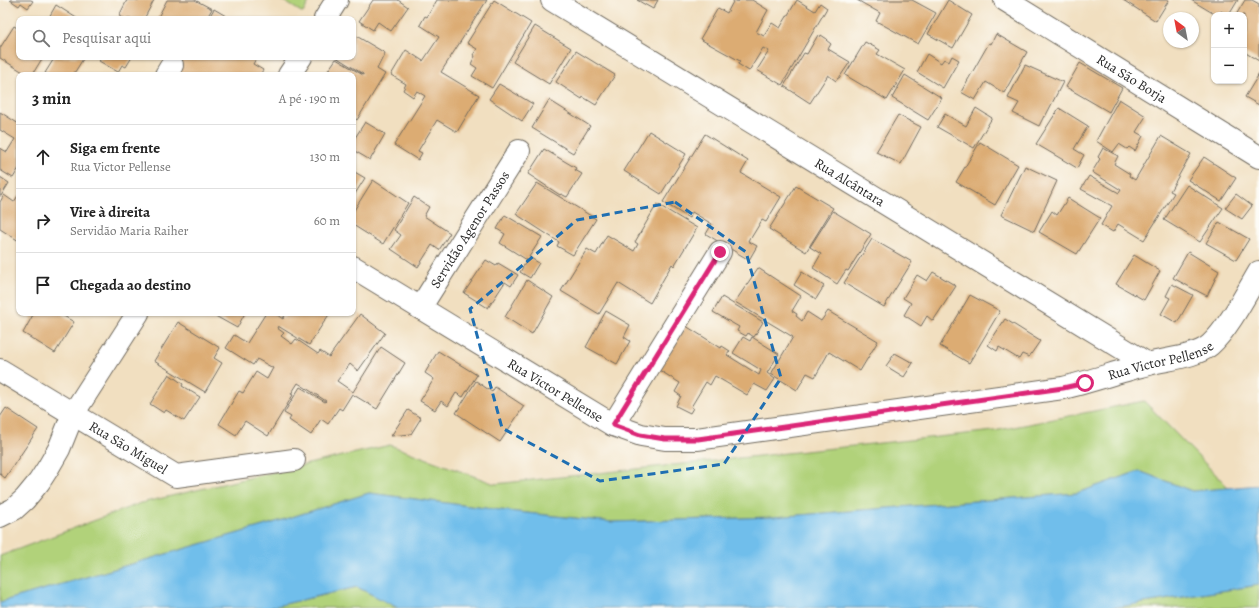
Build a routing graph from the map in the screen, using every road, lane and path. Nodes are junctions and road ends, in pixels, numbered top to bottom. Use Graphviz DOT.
graph roads {
  1 [pos="337,0"];
  2 [pos="552,0"];
  3 [pos="1005,0"];
  4 [pos="327,16"];
  5 [pos="299,60"];
  6 [pos="291,72"];
  7 [pos="519,151"];
  8 [pos="1259,157"];
  9 [pos="720,252"];
  10 [pos="356,269"];
  11 [pos="1259,272"];
  12 [pos="420,308"];
  13 [pos="136,316"];
  14 [pos="1148,364"];
  15 [pos="0,370"];
  16 [pos="73,414"];
  17 [pos="613,425"];
  18 [pos="294,460"];
  19 [pos="0,516"];
  1 -- 4 [label="street"];
  2 -- 14 [label="street, Rua Alcântara"];
  3 -- 8 [label="street, Rua São Borja"];
  5 -- 6 [label="street"];
  7 -- 12 [label="street, Servidão Agenor Passos"];
  9 -- 17 [label="street"];
  10 -- 12 [label="street, Rua Victor Pellense"];
  11 -- 14 [label="street, Rua Victor Pellense"];
  12 -- 17 [label="street, Rua Victor Pellense"];
  13 -- 16 [label="street"];
  14 -- 17 [label="street, Rua Victor Pellense"];
  15 -- 16 [label="street, Rua São Miguel"];
  16 -- 18 [label="street, Rua São Miguel"];
  16 -- 19 [label="street"];
}
